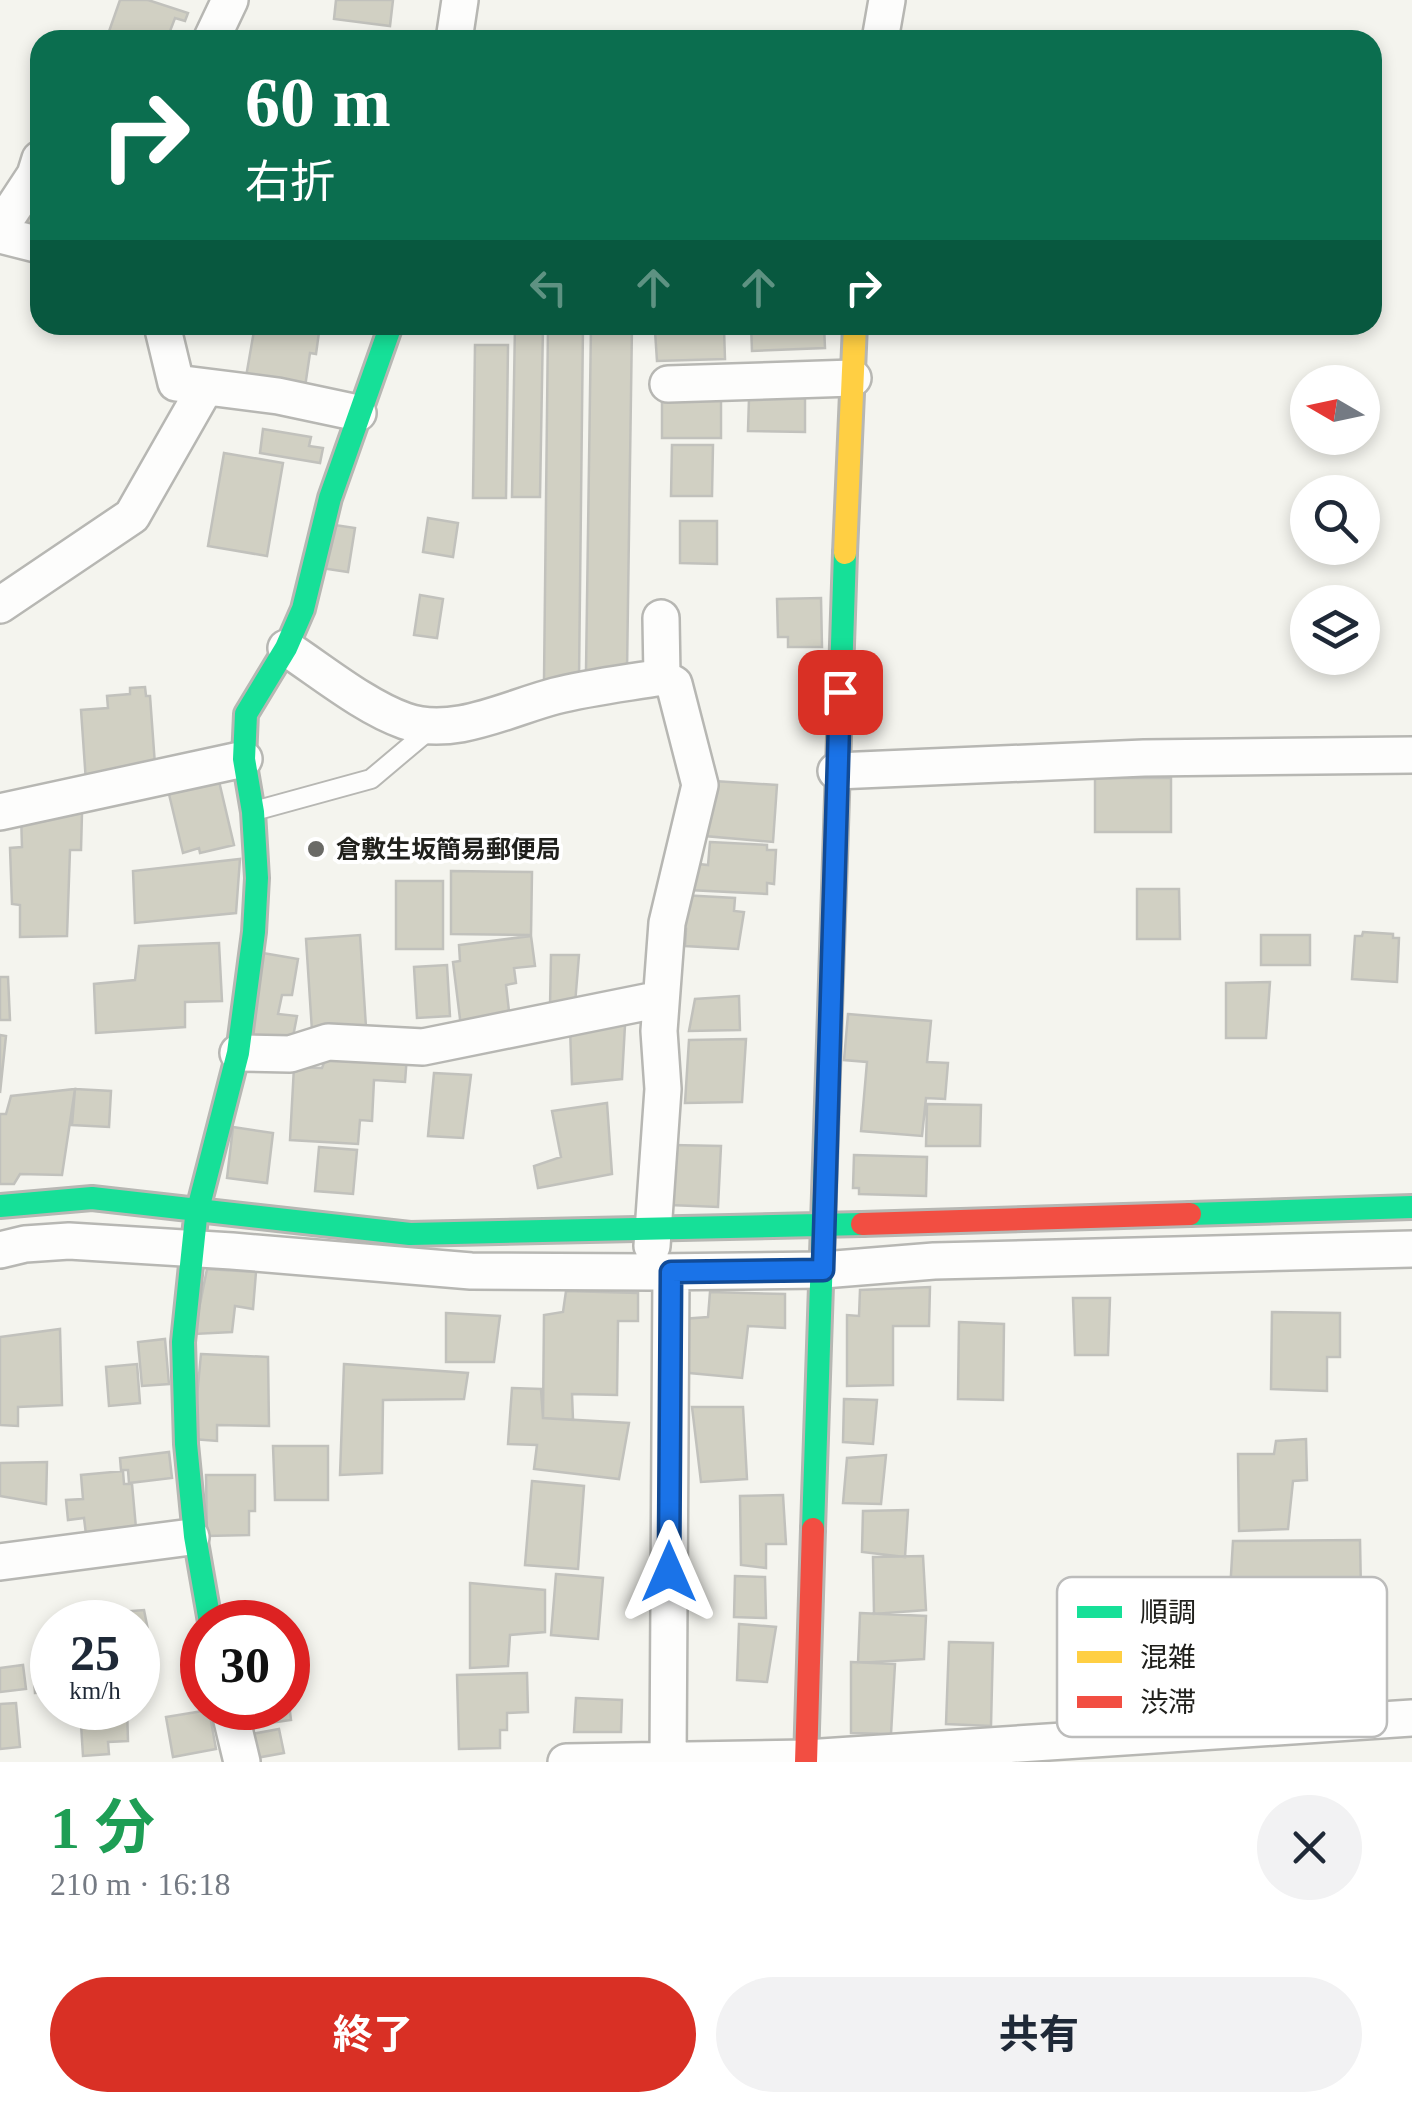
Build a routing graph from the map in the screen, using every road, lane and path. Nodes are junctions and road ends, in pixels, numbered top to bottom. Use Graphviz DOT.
graph roads {
  1 [pos="230,0"];
  2 [pos="460,0"];
  3 [pos="886,0"];
  4 [pos="216,30"];
  5 [pos="456,30"];
  6 [pos="882,30"];
  7 [pos="30,184"];
  8 [pos="0,231"];
  9 [pos="30,242"];
  10 [pos="164,335"];
  11 [pos="386,335"];
  12 [pos="855,335"];
  13 [pos="853,378"];
  14 [pos="668,384"];
  15 [pos="205,388"];
  16 [pos="348,410"];
  17 [pos="0,605"];
  18 [pos="661,618"];
  19 [pos="286,648"];
  20 [pos="662,677"];
  21 [pos="434,726"];
  22 [pos="1412,756"];
  23 [pos="235,762"];
  24 [pos="836,770"];
  25 [pos="0,812"];
  26 [pos="253,812"];
  27 [pos="662,999"];
  28 [pos="238,1053"];
  29 [pos="0,1206"];
  30 [pos="1412,1207"];
  31 [pos="195,1227"];
  32 [pos="823,1247"];
  33 [pos="1412,1249"];
  34 [pos="0,1250"];
  35 [pos="656,1254"];
  36 [pos="189,1537"];
  37 [pos="0,1562"];
  38 [pos="205,1600"];
  39 [pos="1412,1718"];
  40 [pos="1387,1720"];
  41 [pos="234,1730"];
  42 [pos="1138,1737"];
  43 [pos="668,1760"];
  44 [pos="806,1760"];
  45 [pos="242,1762"];
  46 [pos="566,1762"];
  1 -- 4 [label="street"];
  2 -- 5 [label="street"];
  3 -- 6 [label="street"];
  7 -- 8 [label="street"];
  8 -- 9 [label="street"];
  10 -- 15 [label="street"];
  11 -- 16 [label="street"];
  12 -- 13 [label="street"];
  13 -- 14 [label="street"];
  13 -- 24 [label="street"];
  15 -- 16 [label="street"];
  15 -- 17 [label="street"];
  16 -- 19 [label="street"];
  18 -- 20 [label="street"];
  19 -- 21 [label="street"];
  19 -- 23 [label="street"];
  20 -- 21 [label="street"];
  20 -- 27 [label="street"];
  21 -- 26 [label="lane"];
  22 -- 24 [label="street"];
  23 -- 25 [label="street"];
  23 -- 26 [label="street"];
  24 -- 32 [label="street"];
  26 -- 28 [label="street"];
  27 -- 28 [label="street"];
  27 -- 35 [label="street"];
  28 -- 31 [label="street"];
  29 -- 31 [label="street"];
  30 -- 32 [label="street"];
  31 -- 34 [label="street"];
  31 -- 35 [label="street"];
  31 -- 36 [label="street"];
  32 -- 33 [label="street"];
  32 -- 35 [label="street"];
  32 -- 35 [label="street"];
  32 -- 44 [label="street"];
  35 -- 43 [label="street"];
  36 -- 37 [label="street"];
  36 -- 38 [label="street"];
  39 -- 40 [label="street"];
  41 -- 45 [label="street"];
  42 -- 44 [label="street"];
  43 -- 44 [label="street"];
  43 -- 46 [label="street"];
}
